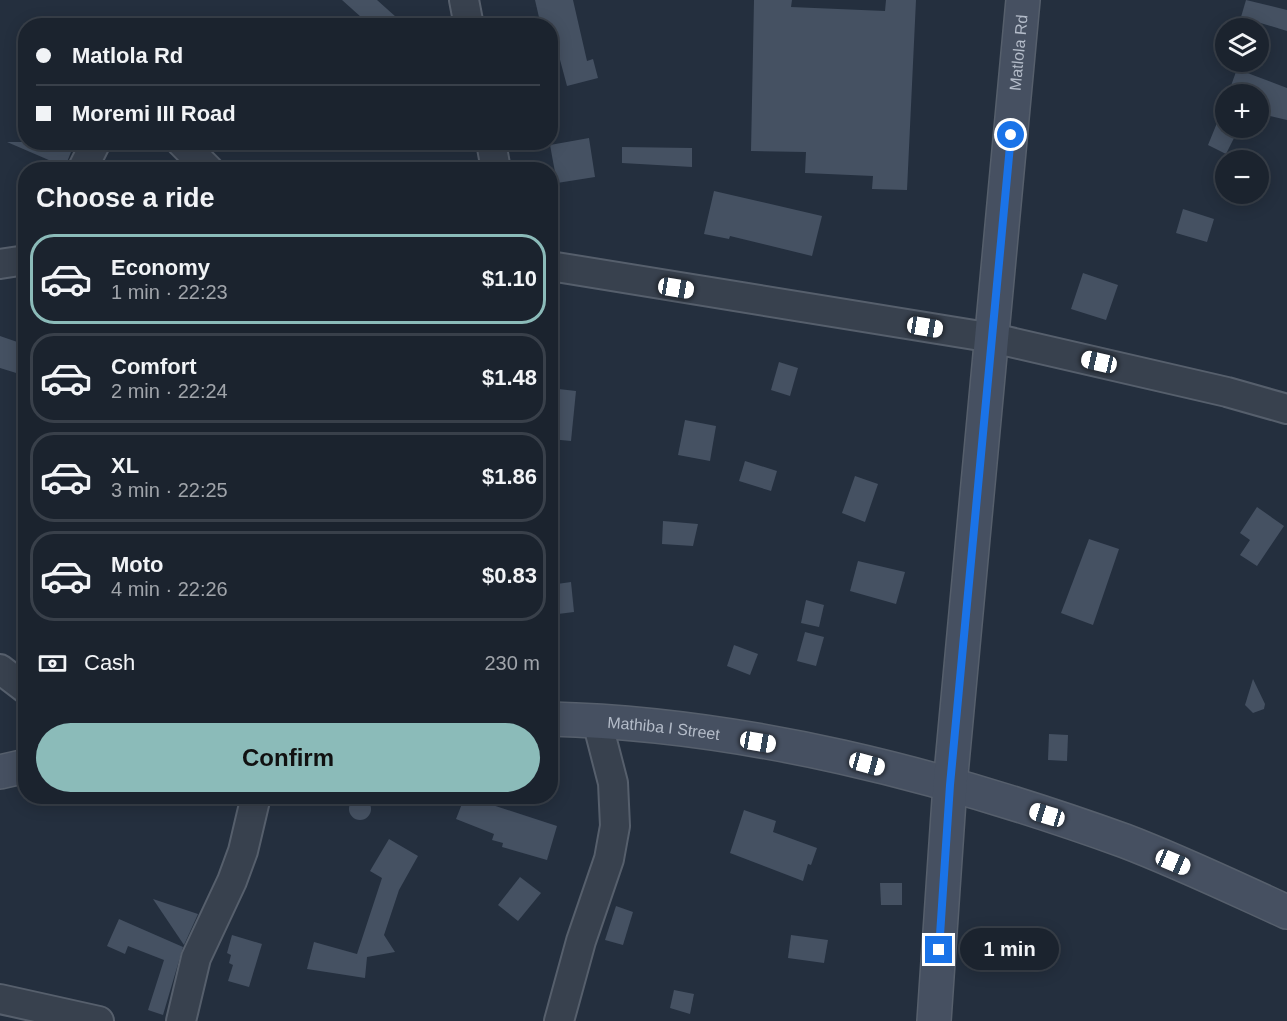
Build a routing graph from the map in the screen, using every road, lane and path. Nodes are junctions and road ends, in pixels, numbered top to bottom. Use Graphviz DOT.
graph roads {
  1 [pos="464,0"];
  2 [pos="1023,0"];
  3 [pos="467,18"];
  4 [pos="189,150"];
  5 [pos="201,162"];
  6 [pos="18,261"];
  7 [pos="0,264"];
  8 [pos="558,267"];
  9 [pos="993,338"];
  10 [pos="1287,409"];
  11 [pos="0,669"];
  12 [pos="18,683"];
  13 [pos="558,719"];
  14 [pos="597,721"];
  15 [pos="18,768"];
  16 [pos="0,772"];
  17 [pos="950,785"];
  18 [pos="254,804"];
  19 [pos="1287,912"];
  20 [pos="0,999"];
  21 [pos="99,1021"];
  22 [pos="181,1021"];
  23 [pos="559,1021"];
  24 [pos="934,1021"];
  1 -- 3 [label="street"];
  2 -- 9 [label="street, Matlola Rd"];
  4 -- 5 [label="street"];
  6 -- 7 [label="street"];
  8 -- 9 [label="street"];
  9 -- 10 [label="street"];
  9 -- 17 [label="street, Matlola Rd"];
  11 -- 12 [label="street"];
  13 -- 14 [label="street, Mathiba I Street"];
  14 -- 17 [label="street, Mathiba I Street"];
  14 -- 23 [label="street"];
  15 -- 16 [label="street"];
  17 -- 19 [label="street, Mathiba I Street"];
  17 -- 24 [label="street, Matlola Rd"];
  18 -- 22 [label="street"];
  20 -- 21 [label="street"];
}
